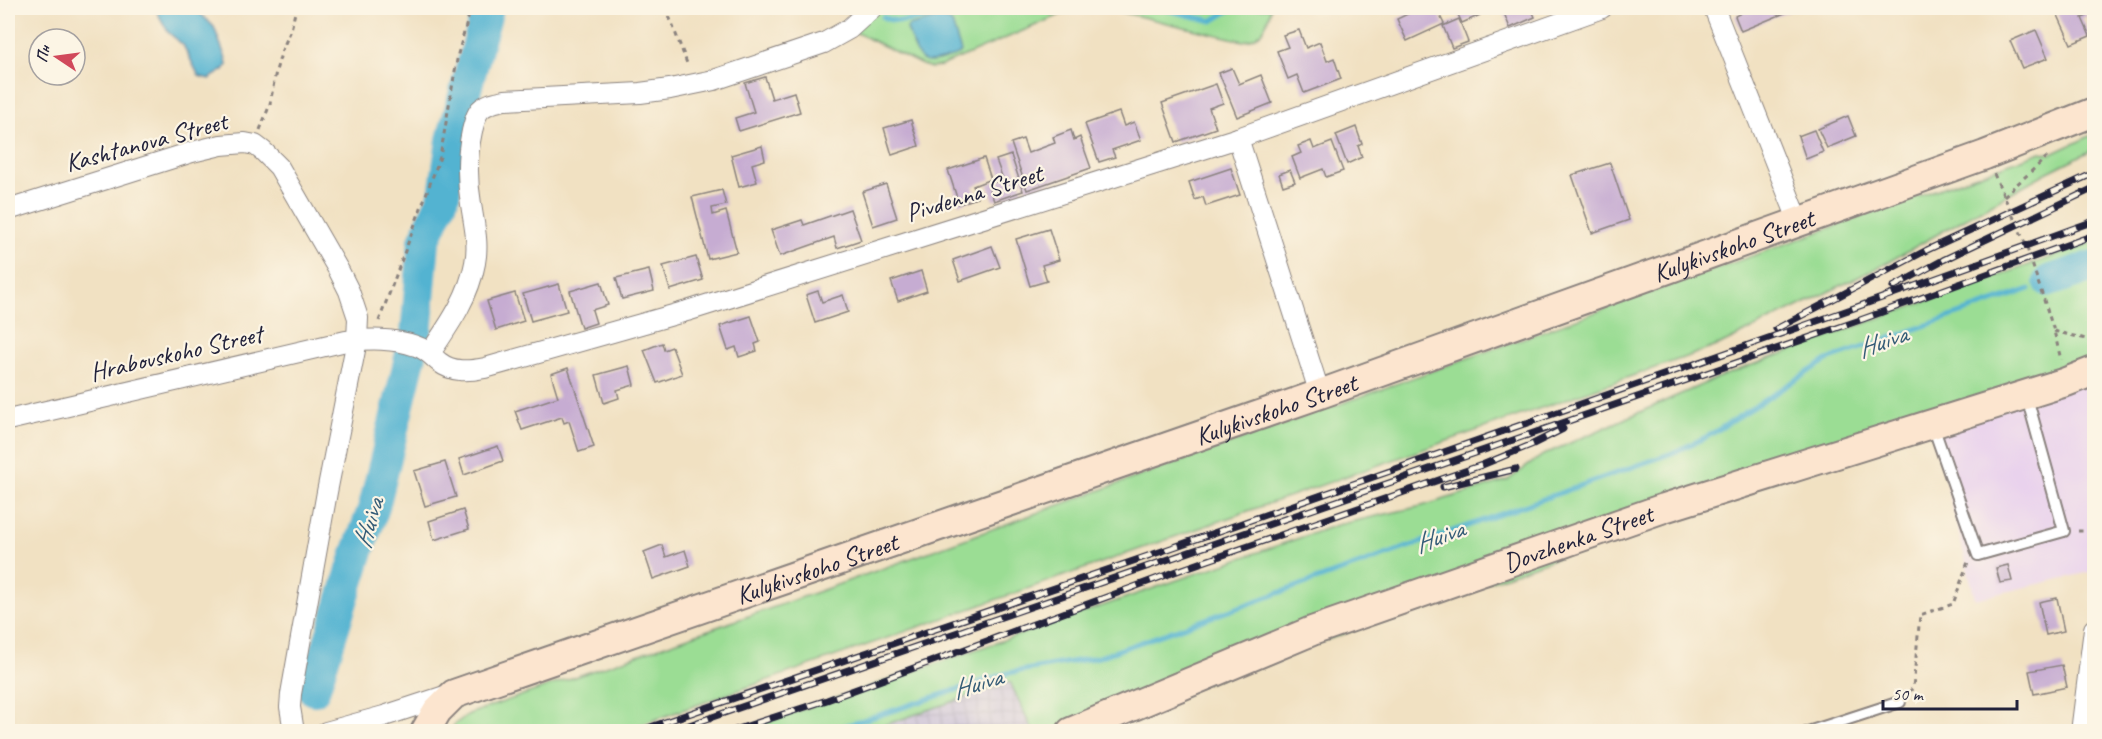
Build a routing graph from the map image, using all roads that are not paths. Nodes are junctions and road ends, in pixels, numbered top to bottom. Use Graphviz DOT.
graph roads {
  1 [pos="872,8"];
  2 [pos="1602,8"];
  3 [pos="1714,8"];
  4 [pos="2094,112"];
  5 [pos="1238,138"];
  6 [pos="8,210"];
  7 [pos="1799,222"];
  8 [pos="357,340"];
  9 [pos="430,353"];
  10 [pos="2094,371"];
  11 [pos="1320,394"];
  12 [pos="2026,394"];
  13 [pos="8,420"];
  14 [pos="1932,424"];
  15 [pos="2094,629"];
  16 [pos="454,694"];
  17 [pos="1900,702"];
  18 [pos="294,732"];
  19 [pos="326,732"];
  20 [pos="426,732"];
  21 [pos="1071,732"];
  22 [pos="1808,732"];
  23 [pos="2081,732"];
  1 -- 9 [label="street"];
  2 -- 5 [label="street, Pivdenna Street"];
  3 -- 7 [label="street"];
  4 -- 7 [label="street, Kulykivskoho Street"];
  5 -- 9 [label="street, Pivdenna Street"];
  5 -- 11 [label="street"];
  6 -- 8 [label="street, Kashtanova Street"];
  7 -- 11 [label="street, Kulykivskoho Street"];
  8 -- 9 [label="street, Pivdenna Street"];
  8 -- 13 [label="street, Hrabovskoho Street"];
  8 -- 18 [label="street, Kashtanova Street"];
  10 -- 12 [label="street, Dovzhenka Street"];
  11 -- 16 [label="street, Kulykivskoho Street"];
  12 -- 14 [label="street, Dovzhenka Street"];
  12 -- 14 [label="lane"];
  14 -- 21 [label="street, Dovzhenka Street"];
  15 -- 23 [label="street"];
  16 -- 19 [label="street"];
  16 -- 20 [label="street"];
  17 -- 22 [label="lane"];
}
